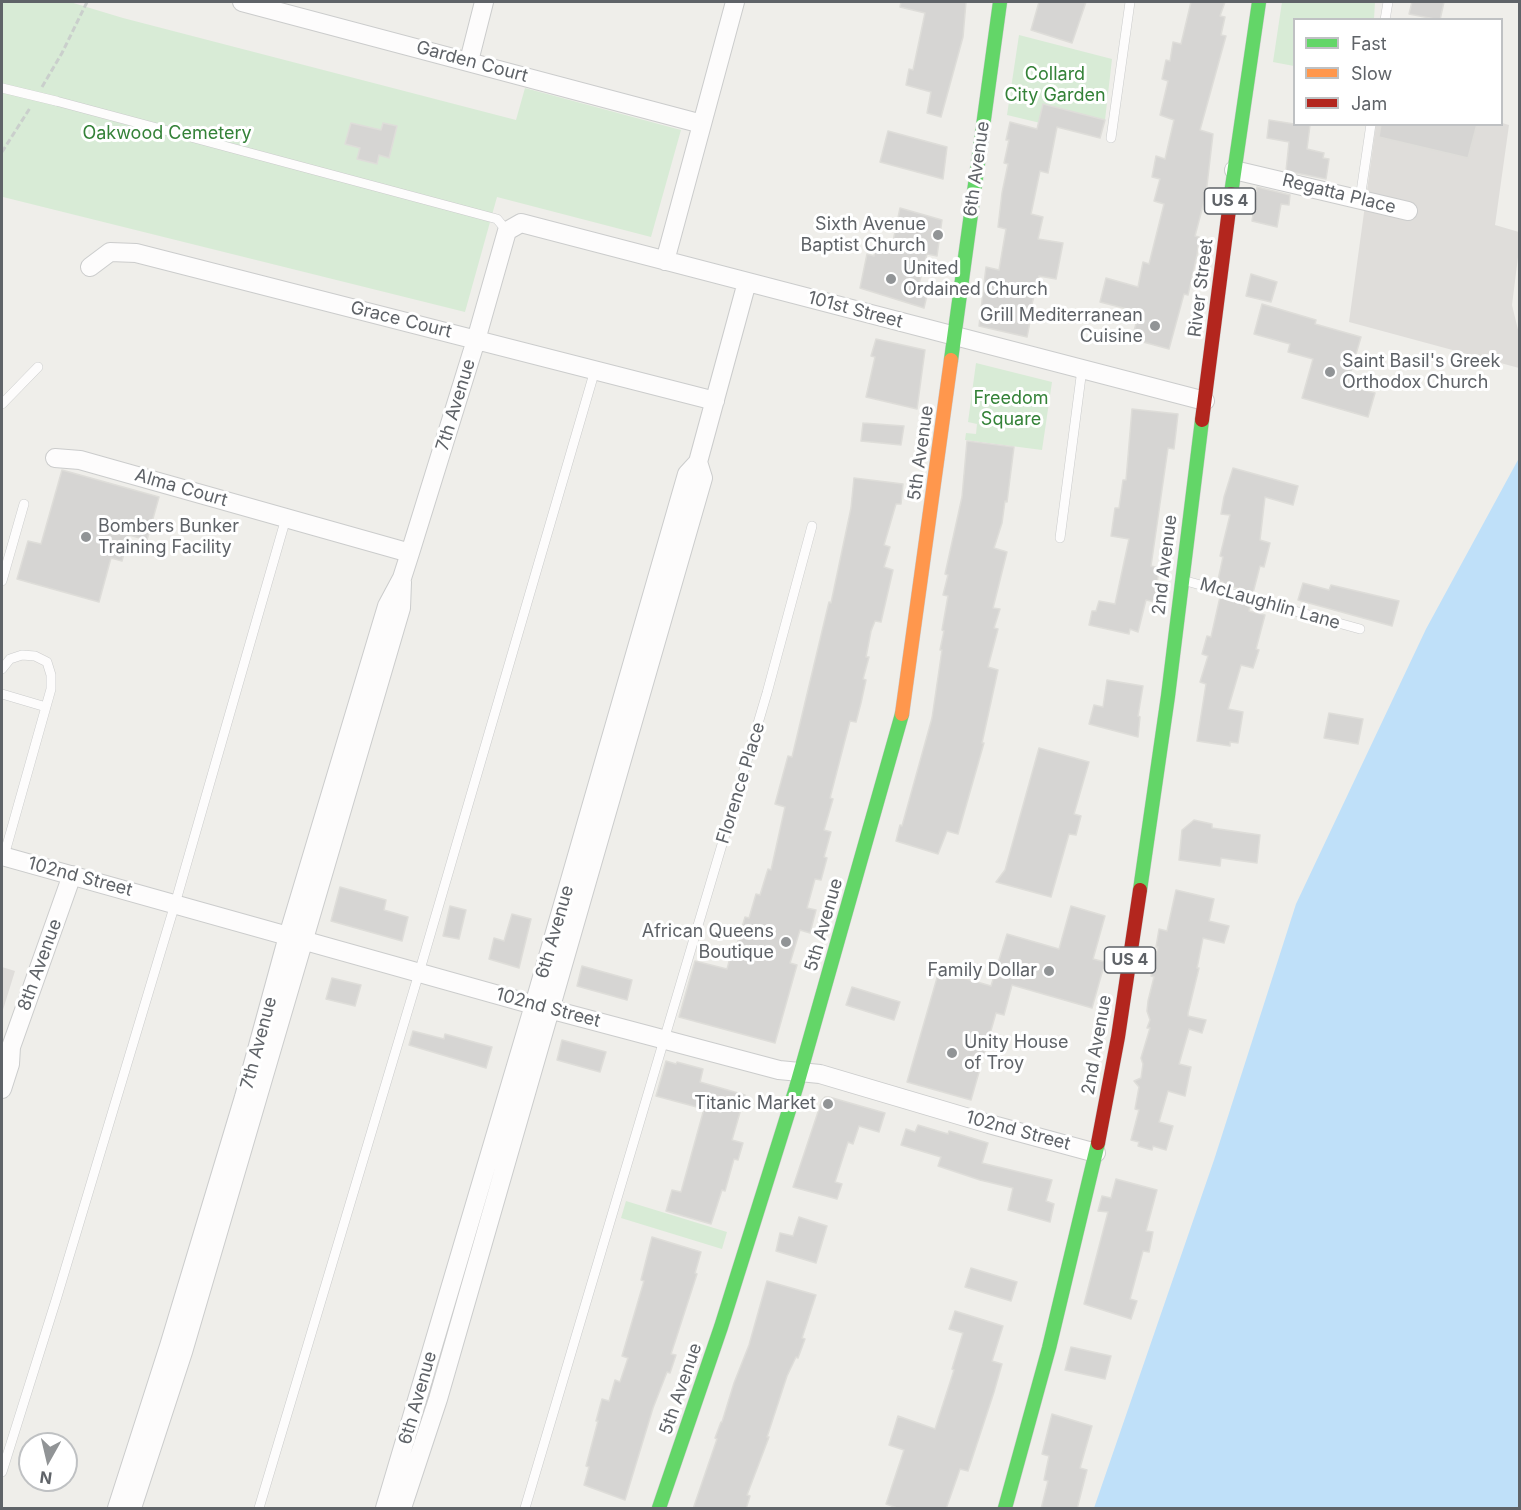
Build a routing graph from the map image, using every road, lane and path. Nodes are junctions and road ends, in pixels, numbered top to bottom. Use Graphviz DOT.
graph roads {
  1 [pos="87,2"];
  2 [pos="242,2"];
  3 [pos="484,2"];
  4 [pos="735,2"];
  5 [pos="1000,2"];
  6 [pos="1130,2"];
  7 [pos="1259,2"];
  8 [pos="1388,2"];
  9 [pos="1385,18"];
  10 [pos="469,61"];
  11 [pos="2,88"];
  12 [pos="39,92"];
  13 [pos="33,102"];
  14 [pos="702,124"];
  15 [pos="1371,126"];
  16 [pos="1111,138"];
  17 [pos="2,152"];
  18 [pos="1234,170"];
  19 [pos="1360,199"];
  20 [pos="1408,211"];
  21 [pos="507,231"];
  22 [pos="665,261"];
  23 [pos="90,267"];
  24 [pos="747,282"];
  25 [pos="954,336"];
  26 [pos="476,339"];
  27 [pos="38,367"];
  28 [pos="1082,369"];
  29 [pos="595,370"];
  30 [pos="715,401"];
  31 [pos="1205,401"];
  32 [pos="2,404"];
  33 [pos="55,458"];
  34 [pos="24,504"];
  35 [pos="286,518"];
  36 [pos="812,526"];
  37 [pos="1060,538"];
  38 [pos="410,553"];
  39 [pos="1181,579"];
  40 [pos="2,581"];
  41 [pos="1360,629"];
  42 [pos="2,669"];
  43 [pos="2,694"];
  44 [pos="46,706"];
  45 [pos="3,856"];
  46 [pos="72,875"];
  47 [pos="175,904"];
  48 [pos="296,938"];
  49 [pos="418,973"];
  50 [pos="541,1007"];
  51 [pos="664,1039"];
  52 [pos="800,1072"];
  53 [pos="2,1089"];
  54 [pos="1096,1153"];
  55 [pos="173,1359"];
  56 [pos="410,1457"];
  57 [pos="2,1472"];
  58 [pos="117,1509"];
  59 [pos="132,1509"];
  60 [pos="259,1509"];
  61 [pos="385,1509"];
  62 [pos="402,1509"];
  63 [pos="525,1509"];
  64 [pos="659,1509"];
  65 [pos="1005,1509"];
  1 -- 12 [label="path"];
  2 -- 10 [label="street, Garden Court"];
  3 -- 10 [label="street"];
  4 -- 14 [label="street"];
  5 -- 25 [label="street, 6th Avenue"];
  6 -- 16 [label="lane"];
  7 -- 18 [label="street, River Street / US 4"];
  8 -- 9 [label="lane"];
  10 -- 14 [label="street, Garden Court"];
  11 -- 21 [label="lane, bridge"];
  13 -- 17 [label="path"];
  14 -- 22 [label="street"];
  15 -- 19 [label="lane"];
  18 -- 19 [label="street, Regatta Place"];
  18 -- 31 [label="street, River Street / US 4"];
  19 -- 20 [label="street, Regatta Place"];
  21 -- 22 [label="street, 101st Street"];
  21 -- 26 [label="street, 7th Avenue"];
  22 -- 24 [label="street, 101st Street"];
  23 -- 26 [label="street, Grace Court"];
  24 -- 25 [label="street, 101st Street"];
  24 -- 30 [label="street, 6th Avenue"];
  25 -- 28 [label="street, 101st Street"];
  25 -- 52 [label="street, 5th Avenue"];
  26 -- 29 [label="street, Grace Court"];
  26 -- 38 [label="street, 7th Avenue"];
  27 -- 32 [label="lane"];
  28 -- 31 [label="street, 101st Street"];
  28 -- 37 [label="lane"];
  29 -- 30 [label="street, Grace Court"];
  29 -- 49 [label="lane"];
  30 -- 50 [label="street, 6th Avenue"];
  31 -- 39 [label="street, 2nd Avenue / US 4"];
  33 -- 35 [label="street, Alma Court"];
  34 -- 40 [label="lane"];
  35 -- 38 [label="street, Alma Court"];
  35 -- 47 [label="lane"];
  36 -- 51 [label="lane, Florence Place"];
  38 -- 48 [label="street, 7th Avenue"];
  39 -- 41 [label="lane, McLaughlin Lane"];
  39 -- 54 [label="street, 2nd Avenue / US 4"];
  42 -- 44 [label="lane"];
  43 -- 44 [label="lane"];
  44 -- 45 [label="lane"];
  45 -- 46 [label="street, 102nd Street"];
  46 -- 47 [label="street, 102nd Street"];
  46 -- 53 [label="street, 8th Avenue"];
  47 -- 48 [label="street, 102nd Street"];
  47 -- 57 [label="lane"];
  48 -- 49 [label="street, 102nd Street"];
  48 -- 55 [label="street, 7th Avenue"];
  49 -- 50 [label="street, 102nd Street"];
  49 -- 60 [label="lane"];
  50 -- 51 [label="street, 102nd Street"];
  50 -- 56 [label="street, 6th Avenue"];
  51 -- 52 [label="street, 102nd Street"];
  51 -- 63 [label="lane, Florence Place"];
  52 -- 54 [label="street, 102nd Street"];
  52 -- 64 [label="street, 5th Avenue"];
  54 -- 65 [label="street, 2nd Avenue / US 4"];
  55 -- 58 [label="street, 7th Avenue"];
  55 -- 59 [label="street, 7th Avenue"];
  56 -- 61 [label="street, 6th Avenue"];
  56 -- 62 [label="street, 6th Avenue"];
}
